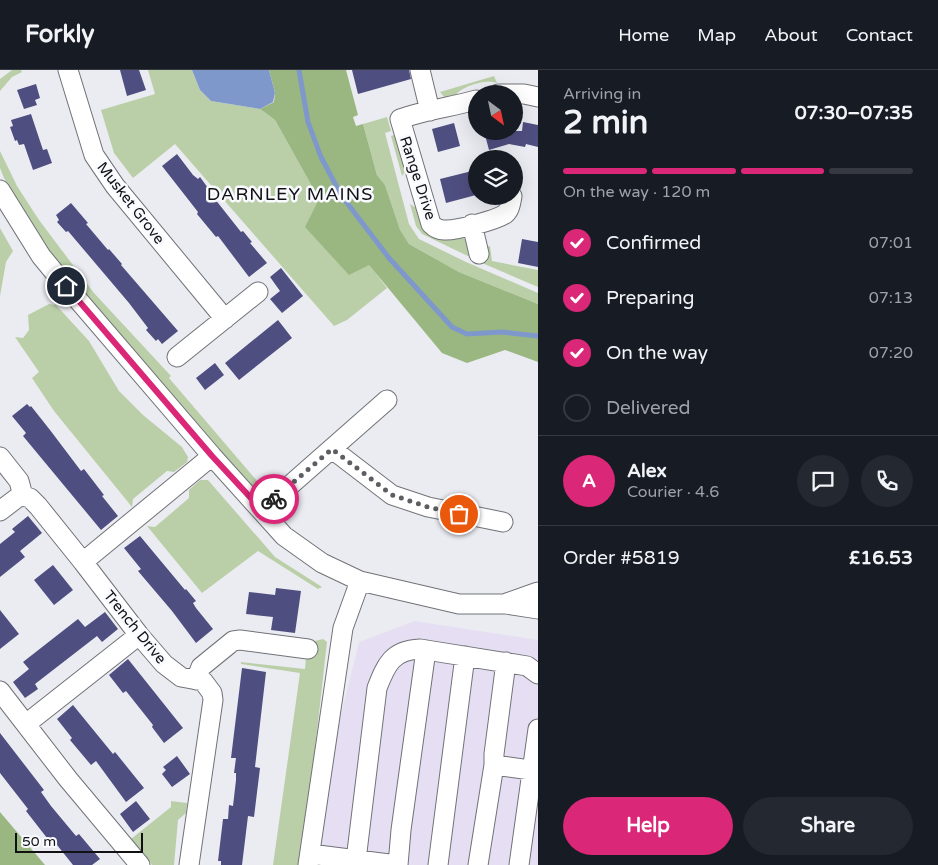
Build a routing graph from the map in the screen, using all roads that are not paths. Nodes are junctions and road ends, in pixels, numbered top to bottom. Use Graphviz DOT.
graph roads {
  1 [pos="68,70"];
  2 [pos="420,70"];
  3 [pos="523,94"];
  4 [pos="538,97"];
  5 [pos="468,102"];
  6 [pos="430,111"];
  7 [pos="0,190"];
  8 [pos="510,205"];
  9 [pos="472,224"];
  10 [pos="479,254"];
  11 [pos="258,292"];
  12 [pos="224,318"];
  13 [pos="177,357"];
  14 [pos="387,400"];
  15 [pos="332,449"];
  16 [pos="212,456"];
  17 [pos="0,457"];
  18 [pos="23,496"];
  19 [pos="262,510"];
  20 [pos="0,511"];
  21 [pos="503,522"];
  22 [pos="83,562"];
  23 [pos="360,581"];
  24 [pos="538,592"];
  25 [pos="506,604"];
  26 [pos="538,608"];
  27 [pos="138,635"];
  28 [pos="308,649"];
  29 [pos="426,650"];
  30 [pos="465,656"];
  31 [pos="506,662"];
  32 [pos="538,674"];
  33 [pos="196,680"];
  34 [pos="0,691"];
  35 [pos="26,724"];
  36 [pos="538,729"];
  37 [pos="494,765"];
  38 [pos="535,771"];
  39 [pos="309,860"];
  40 [pos="356,860"];
  41 [pos="140,865"];
  42 [pos="189,865"];
  43 [pos="398,865"];
  44 [pos="438,865"];
  45 [pos="478,865"];
  46 [pos="519,865"];
  1 -- 12 [label="street, Musket Grove"];
  2 -- 6 [label="street"];
  3 -- 4 [label="street"];
  5 -- 6 [label="street, Range Drive"];
  6 -- 9 [label="street, Range Drive"];
  7 -- 16 [label="street"];
  8 -- 9 [label="street, Range Drive"];
  9 -- 10 [label="street"];
  11 -- 12 [label="street"];
  12 -- 13 [label="street"];
  14 -- 15 [label="street"];
  15 -- 19 [label="street"];
  15 -- 21 [label="street"];
  16 -- 19 [label="street"];
  16 -- 22 [label="street"];
  17 -- 18 [label="street"];
  18 -- 20 [label="street"];
  18 -- 22 [label="street, Trench Drive"];
  19 -- 23 [label="street"];
  22 -- 27 [label="street, Trench Drive"];
  23 -- 25 [label="street"];
  23 -- 39 [label="street"];
  24 -- 25 [label="street"];
  25 -- 26 [label="street"];
  27 -- 33 [label="street, Trench Drive"];
  27 -- 35 [label="street"];
  28 -- 33 [label="street"];
  29 -- 30 [label="street"];
  29 -- 40 [label="street"];
  29 -- 43 [label="street"];
  30 -- 31 [label="street"];
  30 -- 44 [label="street"];
  31 -- 32 [label="street"];
  31 -- 37 [label="street"];
  33 -- 42 [label="street, Trench Drive"];
  34 -- 35 [label="street"];
  35 -- 41 [label="street"];
  36 -- 38 [label="street"];
  37 -- 38 [label="street"];
  37 -- 45 [label="street"];
  38 -- 46 [label="street"];
  39 -- 40 [label="street"];
  40 -- 43 [label="street"];
}
